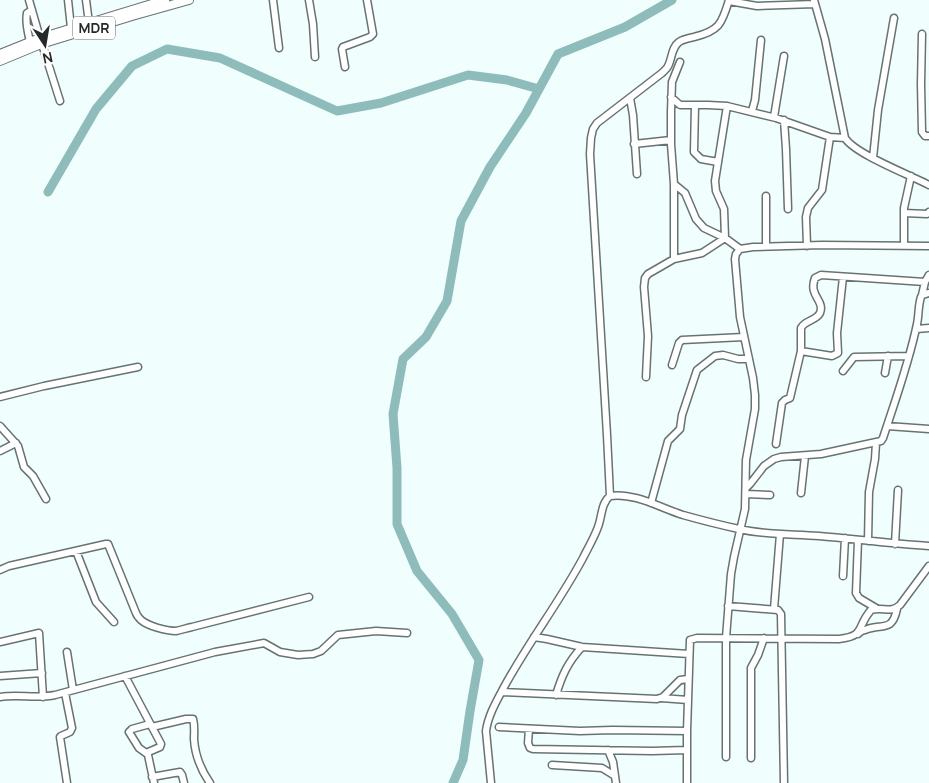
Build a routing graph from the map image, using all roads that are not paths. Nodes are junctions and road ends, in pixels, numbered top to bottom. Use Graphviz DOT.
graph roads {
  1 [pos="30,0"];
  2 [pos="68,0"];
  3 [pos="86,0"];
  4 [pos="165,0"];
  5 [pos="189,0"];
  6 [pos="273,0"];
  7 [pos="309,0"];
  8 [pos="367,0"];
  9 [pos="729,1"];
  10 [pos="814,2"];
  11 [pos="32,10"];
  12 [pos="894,18"];
  13 [pos="89,23"];
  14 [pos="71,28"];
  15 [pos="922,34"];
  16 [pos="761,40"];
  17 [pos="41,41"];
  18 [pos="30,42"];
  19 [pos="279,48"];
  20 [pos="926,48"];
  21 [pos="0,54"];
  22 [pos="784,56"];
  23 [pos="316,58"];
  24 [pos="0,61"];
  25 [pos="680,62"];
  26 [pos="345,67"];
  27 [pos="664,72"];
  28 [pos="922,77"];
  29 [pos="929,77"];
  30 [pos="672,84"];
  31 [pos="671,97"];
  32 [pos="630,98"];
  33 [pos="60,101"];
  34 [pos="695,105"];
  35 [pos="727,106"];
  36 [pos="925,108"];
  37 [pos="752,112"];
  38 [pos="774,117"];
  39 [pos="784,120"];
  40 [pos="929,136"];
  41 [pos="830,137"];
  42 [pos="845,138"];
  43 [pos="671,140"];
  44 [pos="634,144"];
  45 [pos="873,158"];
  46 [pos="718,162"];
  47 [pos="637,174"];
  48 [pos="911,176"];
  49 [pos="674,184"];
  50 [pos="929,185"];
  51 [pos="766,196"];
  52 [pos="788,209"];
  53 [pos="929,212"];
  54 [pos="904,213"];
  55 [pos="725,238"];
  56 [pos="904,245"];
  57 [pos="766,246"];
  58 [pos="806,246"];
  59 [pos="929,246"];
  60 [pos="740,249"];
  61 [pos="674,259"];
  62 [pos="929,275"];
  63 [pos="843,276"];
  64 [pos="925,282"];
  65 [pos="926,294"];
  66 [pos="929,328"];
  67 [pos="916,330"];
  68 [pos="744,337"];
  69 [pos="801,351"];
  70 [pos="888,356"];
  71 [pos="909,356"];
  72 [pos="748,359"];
  73 [pos="672,365"];
  74 [pos="138,367"];
  75 [pos="843,371"];
  76 [pos="885,373"];
  77 [pos="646,377"];
  78 [pos="0,397"];
  79 [pos="0,426"];
  80 [pos="887,426"];
  81 [pos="929,429"];
  82 [pos="876,442"];
  83 [pos="16,443"];
  84 [pos="776,444"];
  85 [pos="0,451"];
  86 [pos="804,456"];
  87 [pos="898,490"];
  88 [pos="746,491"];
  89 [pos="801,494"];
  90 [pos="770,495"];
  91 [pos="610,496"];
  92 [pos="46,499"];
  93 [pos="651,503"];
  94 [pos="740,530"];
  95 [pos="780,534"];
  96 [pos="846,538"];
  97 [pos="858,540"];
  98 [pos="868,541"];
  99 [pos="895,544"];
  100 [pos="929,546"];
  101 [pos="76,550"];
  102 [pos="929,566"];
  103 [pos="0,570"];
  104 [pos="843,576"];
  105 [pos="309,597"];
  106 [pos="728,606"];
  107 [pos="876,608"];
  108 [pos="774,609"];
  109 [pos="897,609"];
  110 [pos="114,622"];
  111 [pos="406,633"];
  112 [pos="858,634"];
  113 [pos="534,638"];
  114 [pos="726,638"];
  115 [pos="764,638"];
  116 [pos="781,638"];
  117 [pos="0,642"];
  118 [pos="582,647"];
  119 [pos="67,652"];
  120 [pos="689,654"];
  121 [pos="42,673"];
  122 [pos="0,676"];
  123 [pos="125,676"];
  124 [pos="688,679"];
  125 [pos="73,690"];
  126 [pos="65,692"];
  127 [pos="502,692"];
  128 [pos="556,695"];
  129 [pos="0,697"];
  130 [pos="44,697"];
  131 [pos="661,698"];
  132 [pos="688,700"];
  133 [pos="151,725"];
  134 [pos="499,728"];
  135 [pos="529,729"];
  136 [pos="687,731"];
  137 [pos="608,750"];
  138 [pos="687,750"];
  139 [pos="146,753"];
  140 [pos="726,757"];
  141 [pos="751,758"];
  142 [pos="552,765"];
  143 [pos="615,779"];
  144 [pos="153,780"];
  145 [pos="67,783"];
  146 [pos="184,783"];
  147 [pos="210,783"];
  148 [pos="491,783"];
  149 [pos="687,783"];
  150 [pos="784,783"];
  1 -- 11 [label="street"];
  2 -- 14 [label="street"];
  3 -- 13 [label="street"];
  4 -- 13 [label="main road, MDR"];
  5 -- 17 [label="main road, MDR"];
  6 -- 19 [label="street"];
  7 -- 23 [label="street"];
  8 -- 26 [label="street"];
  9 -- 10 [label="street"];
  9 -- 27 [label="street"];
  10 -- 42 [label="street"];
  11 -- 17 [label="street"];
  11 -- 18 [label="street"];
  12 -- 45 [label="street"];
  13 -- 14 [label="main road, MDR"];
  14 -- 17 [label="main road, MDR"];
  15 -- 20 [label="street"];
  16 -- 37 [label="street"];
  17 -- 18 [label="main road, MDR"];
  17 -- 24 [label="main road, MDR"];
  17 -- 33 [label="street"];
  18 -- 21 [label="main road, MDR"];
  20 -- 28 [label="street"];
  22 -- 38 [label="street"];
  25 -- 30 [label="street"];
  27 -- 30 [label="street"];
  27 -- 32 [label="street"];
  28 -- 29 [label="street"];
  28 -- 36 [label="street"];
  30 -- 31 [label="street"];
  31 -- 34 [label="street"];
  31 -- 43 [label="street"];
  32 -- 44 [label="street"];
  32 -- 91 [label="street"];
  34 -- 35 [label="street"];
  34 -- 46 [label="street"];
  35 -- 37 [label="street"];
  35 -- 46 [label="street"];
  36 -- 40 [label="street"];
  37 -- 38 [label="street"];
  38 -- 39 [label="street"];
  39 -- 41 [label="street"];
  39 -- 52 [label="street"];
  41 -- 42 [label="street"];
  41 -- 58 [label="street"];
  42 -- 45 [label="street"];
  43 -- 44 [label="street"];
  43 -- 49 [label="street"];
  44 -- 47 [label="street"];
  45 -- 48 [label="street"];
  46 -- 55 [label="street"];
  48 -- 50 [label="street"];
  48 -- 54 [label="street"];
  49 -- 55 [label="street"];
  49 -- 61 [label="street"];
  51 -- 57 [label="street"];
  53 -- 54 [label="street"];
  54 -- 56 [label="street"];
  55 -- 60 [label="street"];
  55 -- 61 [label="street"];
  56 -- 58 [label="street"];
  56 -- 59 [label="street"];
  57 -- 58 [label="street"];
  57 -- 60 [label="street"];
  60 -- 68 [label="street"];
  61 -- 77 [label="street"];
  62 -- 64 [label="street"];
  63 -- 64 [label="street"];
  63 -- 69 [label="street"];
  63 -- 69 [label="street"];
  64 -- 65 [label="street"];
  65 -- 67 [label="street"];
  66 -- 67 [label="street"];
  67 -- 71 [label="street"];
  68 -- 72 [label="street"];
  68 -- 73 [label="street"];
  69 -- 84 [label="street"];
  70 -- 71 [label="street"];
  70 -- 75 [label="street"];
  70 -- 76 [label="street"];
  71 -- 80 [label="street"];
  72 -- 88 [label="street"];
  72 -- 93 [label="street"];
  74 -- 78 [label="street"];
  79 -- 83 [label="street"];
  80 -- 81 [label="street"];
  80 -- 82 [label="street"];
  82 -- 86 [label="street"];
  82 -- 98 [label="street"];
  83 -- 85 [label="street"];
  83 -- 92 [label="street"];
  86 -- 88 [label="street"];
  86 -- 89 [label="street"];
  87 -- 99 [label="street"];
  88 -- 90 [label="street"];
  88 -- 94 [label="street"];
  91 -- 93 [label="street"];
  91 -- 113 [label="street"];
  93 -- 94 [label="street"];
  94 -- 95 [label="street"];
  94 -- 106 [label="street"];
  95 -- 96 [label="street"];
  95 -- 108 [label="street"];
  96 -- 97 [label="street"];
  96 -- 104 [label="street"];
  97 -- 98 [label="street"];
  97 -- 107 [label="street"];
  98 -- 99 [label="street"];
  99 -- 100 [label="street"];
  101 -- 103 [label="street"];
  101 -- 105 [label="street"];
  101 -- 110 [label="street"];
  102 -- 109 [label="street"];
  106 -- 108 [label="street"];
  106 -- 114 [label="street"];
  107 -- 109 [label="street"];
  107 -- 112 [label="street"];
  108 -- 116 [label="street"];
  109 -- 112 [label="street"];
  111 -- 123 [label="street"];
  112 -- 116 [label="street"];
  113 -- 118 [label="street"];
  113 -- 127 [label="street"];
  114 -- 115 [label="street"];
  114 -- 120 [label="street"];
  114 -- 140 [label="street"];
  115 -- 116 [label="street"];
  115 -- 141 [label="street"];
  116 -- 150 [label="street"];
  117 -- 121 [label="street"];
  118 -- 120 [label="street"];
  118 -- 128 [label="street"];
  119 -- 125 [label="street"];
  120 -- 124 [label="street"];
  121 -- 122 [label="street"];
  121 -- 130 [label="street"];
  123 -- 125 [label="street"];
  123 -- 133 [label="street"];
  124 -- 131 [label="street"];
  124 -- 132 [label="street"];
  125 -- 126 [label="street"];
  126 -- 130 [label="street"];
  126 -- 145 [label="street"];
  127 -- 128 [label="street"];
  127 -- 148 [label="street"];
  128 -- 131 [label="street"];
  129 -- 130 [label="street"];
  131 -- 132 [label="street"];
  132 -- 136 [label="street"];
  133 -- 139 [label="street"];
  133 -- 139 [label="street"];
  133 -- 147 [label="street"];
  134 -- 135 [label="street"];
  135 -- 136 [label="street"];
  135 -- 137 [label="street"];
  136 -- 138 [label="street"];
  137 -- 138 [label="street"];
  137 -- 143 [label="street"];
  138 -- 149 [label="street"];
  139 -- 144 [label="street"];
  142 -- 143 [label="street"];
  144 -- 146 [label="street"];
}
